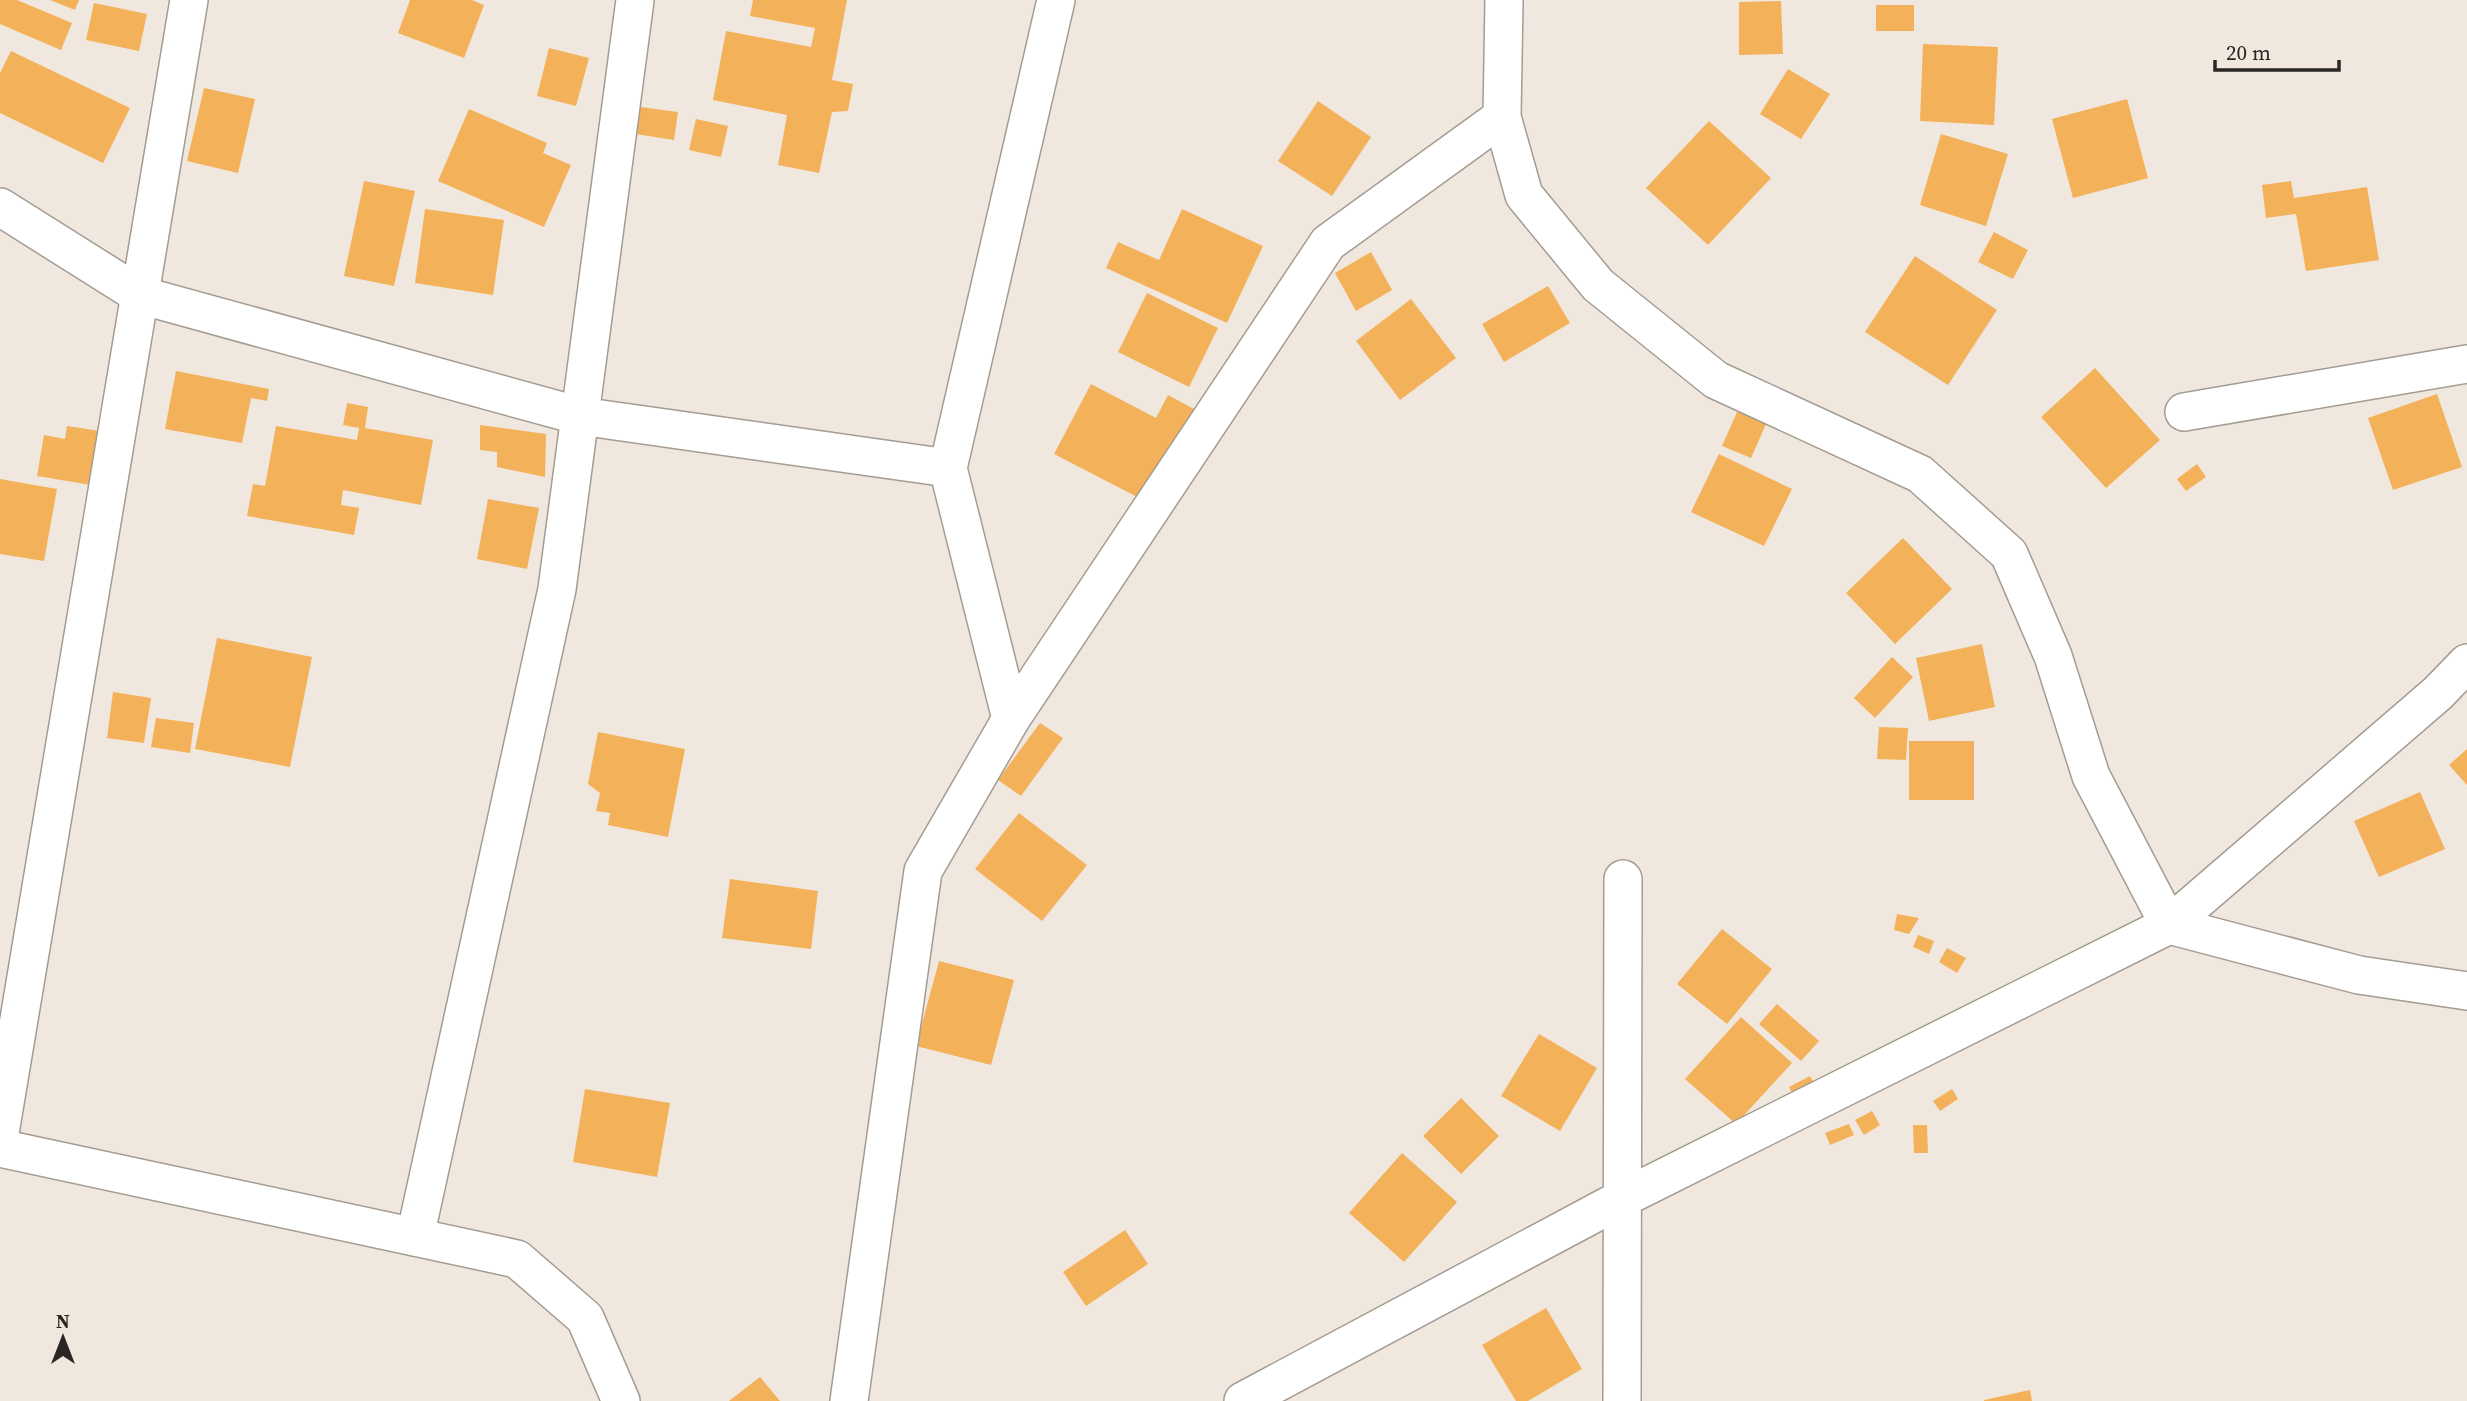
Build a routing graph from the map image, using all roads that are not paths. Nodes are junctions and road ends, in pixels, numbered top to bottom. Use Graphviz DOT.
graph roads {
  1 [pos="188,0"];
  2 [pos="635,0"];
  3 [pos="1056,0"];
  4 [pos="1504,0"];
  5 [pos="1502,117"];
  6 [pos="0,207"];
  7 [pos="140,295"];
  8 [pos="2467,364"];
  9 [pos="2183,412"];
  10 [pos="580,416"];
  11 [pos="948,468"];
  12 [pos="2467,663"];
  13 [pos="1011,719"];
  14 [pos="1623,878"];
  15 [pos="2169,925"];
  16 [pos="2467,991"];
  17 [pos="0,1133"];
  18 [pos="0,1148"];
  19 [pos="1623,1198"];
  20 [pos="415,1237"];
  21 [pos="621,1401"];
  22 [pos="849,1401"];
  23 [pos="1242,1401"];
  24 [pos="1622,1401"];
  1 -- 7 [label="street"];
  2 -- 10 [label="street"];
  3 -- 11 [label="street"];
  4 -- 5 [label="street"];
  5 -- 13 [label="street"];
  5 -- 15 [label="street"];
  6 -- 7 [label="street"];
  7 -- 10 [label="street"];
  7 -- 17 [label="street"];
  8 -- 9 [label="street"];
  10 -- 11 [label="street"];
  10 -- 20 [label="street"];
  11 -- 13 [label="street"];
  12 -- 15 [label="street"];
  13 -- 22 [label="street"];
  14 -- 19 [label="street"];
  15 -- 16 [label="street"];
  15 -- 19 [label="street"];
  18 -- 20 [label="street"];
  19 -- 23 [label="street"];
  19 -- 24 [label="street"];
  20 -- 21 [label="street"];
}
